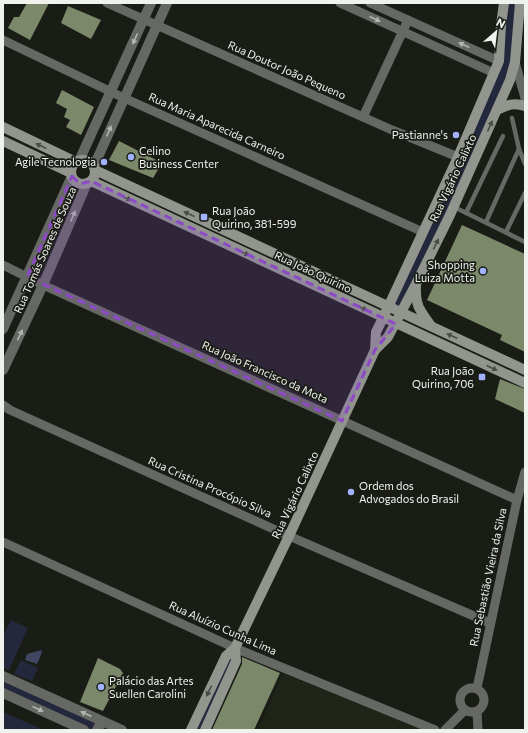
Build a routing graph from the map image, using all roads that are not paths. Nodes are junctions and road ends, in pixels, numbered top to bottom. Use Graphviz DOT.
graph roads {
  1 [pos="107,3"];
  2 [pos="151,3"];
  3 [pos="167,3"];
  4 [pos="340,3"];
  5 [pos="370,3"];
  6 [pos="504,3"];
  7 [pos="520,3"];
  8 [pos="144,19"];
  9 [pos="408,20"];
  10 [pos="157,25"];
  11 [pos="403,32"];
  12 [pos="3,40"];
  13 [pos="499,60"];
  14 [pos="515,62"];
  15 [pos="494,73"];
  16 [pos="112,91"];
  17 [pos="124,98"];
  18 [pos="525,98"];
  19 [pos="525,106"];
  20 [pos="497,110"];
  21 [pos="363,117"];
  22 [pos="512,118"];
  23 [pos="3,127"];
  24 [pos="503,136"];
  25 [pos="3,141"];
  26 [pos="519,149"];
  27 [pos="458,157"];
  28 [pos="78,162"];
  29 [pos="525,164"];
  30 [pos="94,168"];
  31 [pos="72,174"];
  32 [pos="89,182"];
  33 [pos="525,193"];
  34 [pos="454,207"];
  35 [pos="466,213"];
  36 [pos="486,222"];
  37 [pos="423,232"];
  38 [pos="506,232"];
  39 [pos="525,242"];
  40 [pos="3,265"];
  41 [pos="27,277"];
  42 [pos="416,284"];
  43 [pos="43,285"];
  44 [pos="388,306"];
  45 [pos="402,313"];
  46 [pos="382,318"];
  47 [pos="396,324"];
  48 [pos="431,326"];
  49 [pos="3,329"];
  50 [pos="375,350"];
  51 [pos="3,370"];
  52 [pos="525,370"];
  53 [pos="525,383"];
  54 [pos="5,408"];
  55 [pos="342,421"];
  56 [pos="525,472"];
  57 [pos="517,500"];
  58 [pos="289,536"];
  59 [pos="3,542"];
  60 [pos="490,622"];
  61 [pos="235,648"];
  62 [pos="3,676"];
  63 [pos="477,688"];
  64 [pos="3,693"];
  65 [pos="465,710"];
  66 [pos="478,712"];
  67 [pos="99,725"];
  68 [pos="84,730"];
  69 [pos="122,730"];
  70 [pos="191,730"];
  71 [pos="205,730"];
  72 [pos="435,730"];
  73 [pos="446,730"];
  74 [pos="478,730"];
  1 -- 8 [label="street, Rua Doutor João Pequeno"];
  2 -- 8 [label="street"];
  3 -- 10 [label="street"];
  4 -- 11 [label="street, one-way"];
  5 -- 9 [label="street"];
  6 -- 13 [label="main road, Rua Vigário Calixto"];
  7 -- 14 [label="main road, Rua Vigário Calixto"];
  8 -- 10 [label="street, Rua Doutor João Pequeno"];
  8 -- 16 [label="street, one-way"];
  9 -- 11 [label="street"];
  13 -- 9 [label="street, one-way"];
  10 -- 17 [label="street"];
  10 -- 21 [label="street, Rua Doutor João Pequeno"];
  11 -- 15 [label="street"];
  11 -- 21 [label="street"];
  12 -- 16 [label="street, Rua Maria Aparecida Carneiro"];
  13 -- 15 [label="main road, Rua Vigário Calixto"];
  14 -- 18 [label="street"];
  14 -- 20 [label="main road, Rua Vigário Calixto"];
  15 -- 27 [label="main road, Rua Vigário Calixto"];
  16 -- 17 [label="street, Rua Maria Aparecida Carneiro"];
  16 -- 28 [label="street"];
  30 -- 17 [label="street, one-way"];
  17 -- 37 [label="street, Rua Maria Aparecida Carneiro"];
  19 -- 20 [label="main road"];
  34 -- 20 [label="main road, Rua Vigário Calixto, one-way"];
  21 -- 27 [label="street, Rua Doutor João Pequeno"];
  22 -- 26 [label="lane"];
  28 -- 23 [label="main road, one-way"];
  24 -- 35 [label="lane"];
  25 -- 31 [label="main road"];
  26 -- 29 [label="lane"];
  26 -- 36 [label="lane"];
  27 -- 37 [label="main road, Rua Vigário Calixto"];
  28 -- 30 [label="main road"];
  28 -- 31 [label="main road"];
  30 -- 32 [label="main road"];
  44 -- 30 [label="main road, Rua João Quirino, one-way"];
  31 -- 32 [label="main road"];
  31 -- 41 [label="street, Rua Tomás Soares de Souza"];
  43 -- 32 [label="street, Rua Tomás Soares de Souza, one-way"];
  32 -- 46 [label="main road, Rua João Quirino, one-way"];
  33 -- 38 [label="lane"];
  34 -- 35 [label="lane"];
  42 -- 34 [label="main road, Rua Vigário Calixto, one-way"];
  35 -- 36 [label="lane"];
  36 -- 38 [label="lane"];
  37 -- 44 [label="main road, Rua Vigário Calixto"];
  38 -- 39 [label="lane"];
  40 -- 41 [label="street, Rua João Francisco da Mota"];
  41 -- 43 [label="street, Rua João Francisco da Mota"];
  41 -- 49 [label="street, Rua Tomás Soares de Souza"];
  42 -- 45 [label="main road, Rua Vigário Calixto"];
  42 -- 48 [label="main road"];
  51 -- 43 [label="street, Rua Tomás Soares de Souza, one-way"];
  43 -- 55 [label="street, Rua João Francisco da Mota"];
  44 -- 45 [label="main road, Rua João Quirino"];
  44 -- 46 [label="main road, Rua Vigário Calixto"];
  45 -- 47 [label="main road, Rua Vigário Calixto"];
  45 -- 48 [label="main road, Rua João Quirino"];
  46 -- 47 [label="main road, Rua João Quirino"];
  46 -- 50 [label="main road, Rua Vigário Calixto"];
  47 -- 50 [label="main road, Rua Vigário Calixto"];
  47 -- 53 [label="main road, Rua João Quirino, one-way"];
  52 -- 48 [label="main road, Rua João Quirino, one-way"];
  50 -- 55 [label="main road, Rua Vigário Calixto"];
  54 -- 58 [label="street, Rua Cristina Procópio Silva"];
  55 -- 57 [label="street, Rua João Francisco da Mota"];
  55 -- 58 [label="main road, Rua Vigário Calixto"];
  56 -- 57 [label="street, Rua Sebastião Vieira da Silva"];
  57 -- 60 [label="street, Rua Sebastião Vieira da Silva"];
  58 -- 60 [label="street, Rua Cristina Procópio Silva"];
  58 -- 61 [label="main road, Rua Vigário Calixto"];
  59 -- 61 [label="street, Rua Aluízio Cunha Lima"];
  60 -- 63 [label="street, Rua Sebastião Vieira da Silva"];
  61 -- 70 [label="main road, Rua Vigário Calixto, one-way"];
  61 -- 71 [label="main road, Rua Vigário Calixto"];
  61 -- 72 [label="street, Rua Aluízio Cunha Lima"];
  67 -- 62 [label="street, one-way"];
  63 -- 65 [label="street"];
  63 -- 66 [label="street"];
  64 -- 68 [label="street, one-way"];
  65 -- 66 [label="street"];
  65 -- 73 [label="street"];
  66 -- 74 [label="street"];
  67 -- 69 [label="street"];
}
